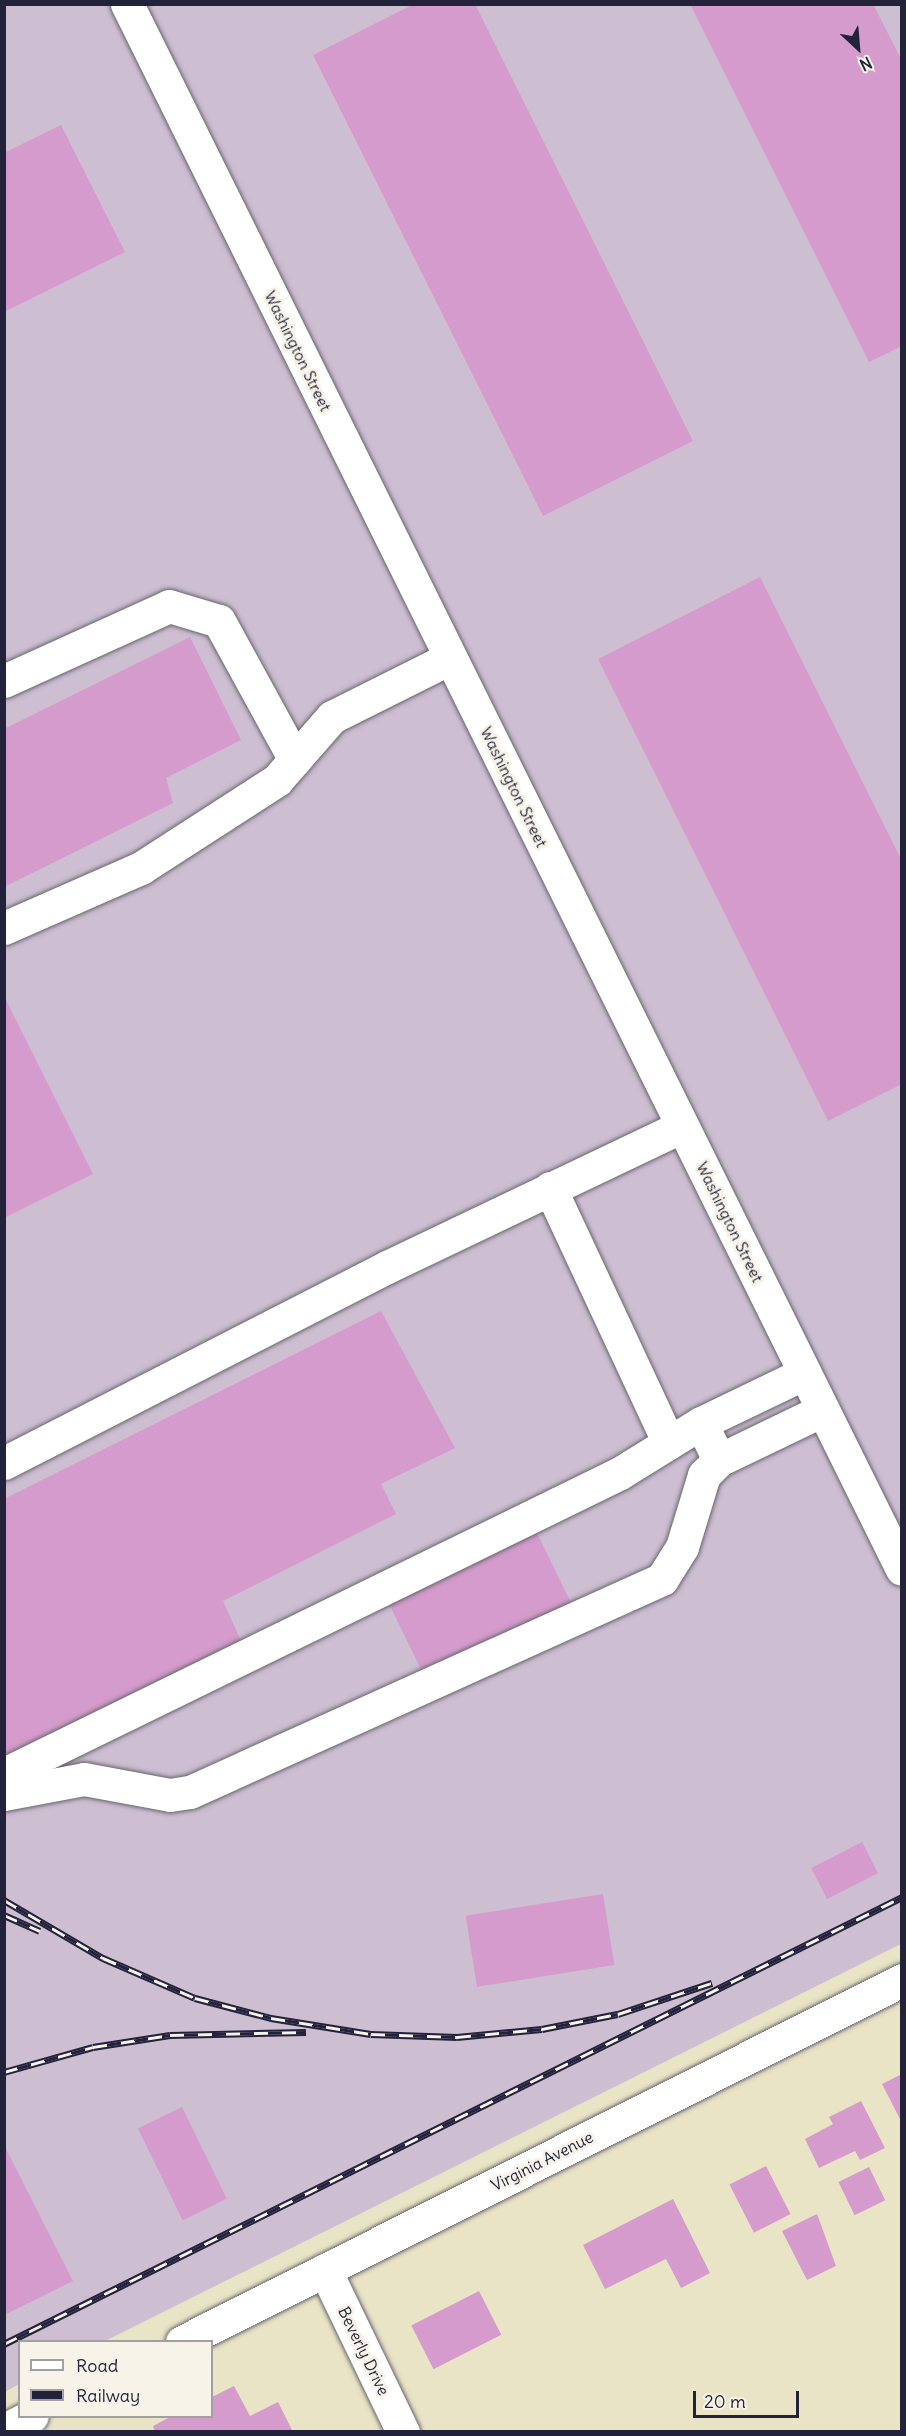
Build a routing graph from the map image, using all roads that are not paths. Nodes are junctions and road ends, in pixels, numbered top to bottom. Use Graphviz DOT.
graph roads {
  1 [pos="127,4"];
  2 [pos="450,658"];
  3 [pos="4,681"];
  4 [pos="295,760"];
  5 [pos="4,928"];
  6 [pos="682,1125"];
  7 [pos="550,1188"];
  8 [pos="805,1373"];
  9 [pos="823,1410"];
  10 [pos="700,1423"];
  11 [pos="669,1443"];
  12 [pos="719,1460"];
  13 [pos="4,1463"];
  14 [pos="902,1569"];
  15 [pos="4,1774"];
  16 [pos="4,1794"];
  17 [pos="902,1980"];
  18 [pos="325,2270"];
  19 [pos="186,2340"];
  20 [pos="28,2418"];
  21 [pos="4,2430"];
  22 [pos="403,2432"];
  1 -- 2 [label="street, Washington Street"];
  2 -- 4 [label="street"];
  2 -- 6 [label="street, Washington Street"];
  3 -- 4 [label="street"];
  4 -- 5 [label="street"];
  6 -- 7 [label="street"];
  6 -- 8 [label="street, Washington Street"];
  7 -- 11 [label="street"];
  7 -- 13 [label="street"];
  8 -- 9 [label="street, Washington Street"];
  8 -- 10 [label="street"];
  9 -- 12 [label="street"];
  9 -- 14 [label="street, Washington Street"];
  10 -- 11 [label="street"];
  10 -- 12 [label="street"];
  11 -- 15 [label="street"];
  12 -- 16 [label="street"];
  17 -- 18 [label="street, Virginia Avenue"];
  18 -- 19 [label="street, Virginia Avenue"];
  18 -- 22 [label="street, Beverly Drive"];
  20 -- 21 [label="street"];
}
